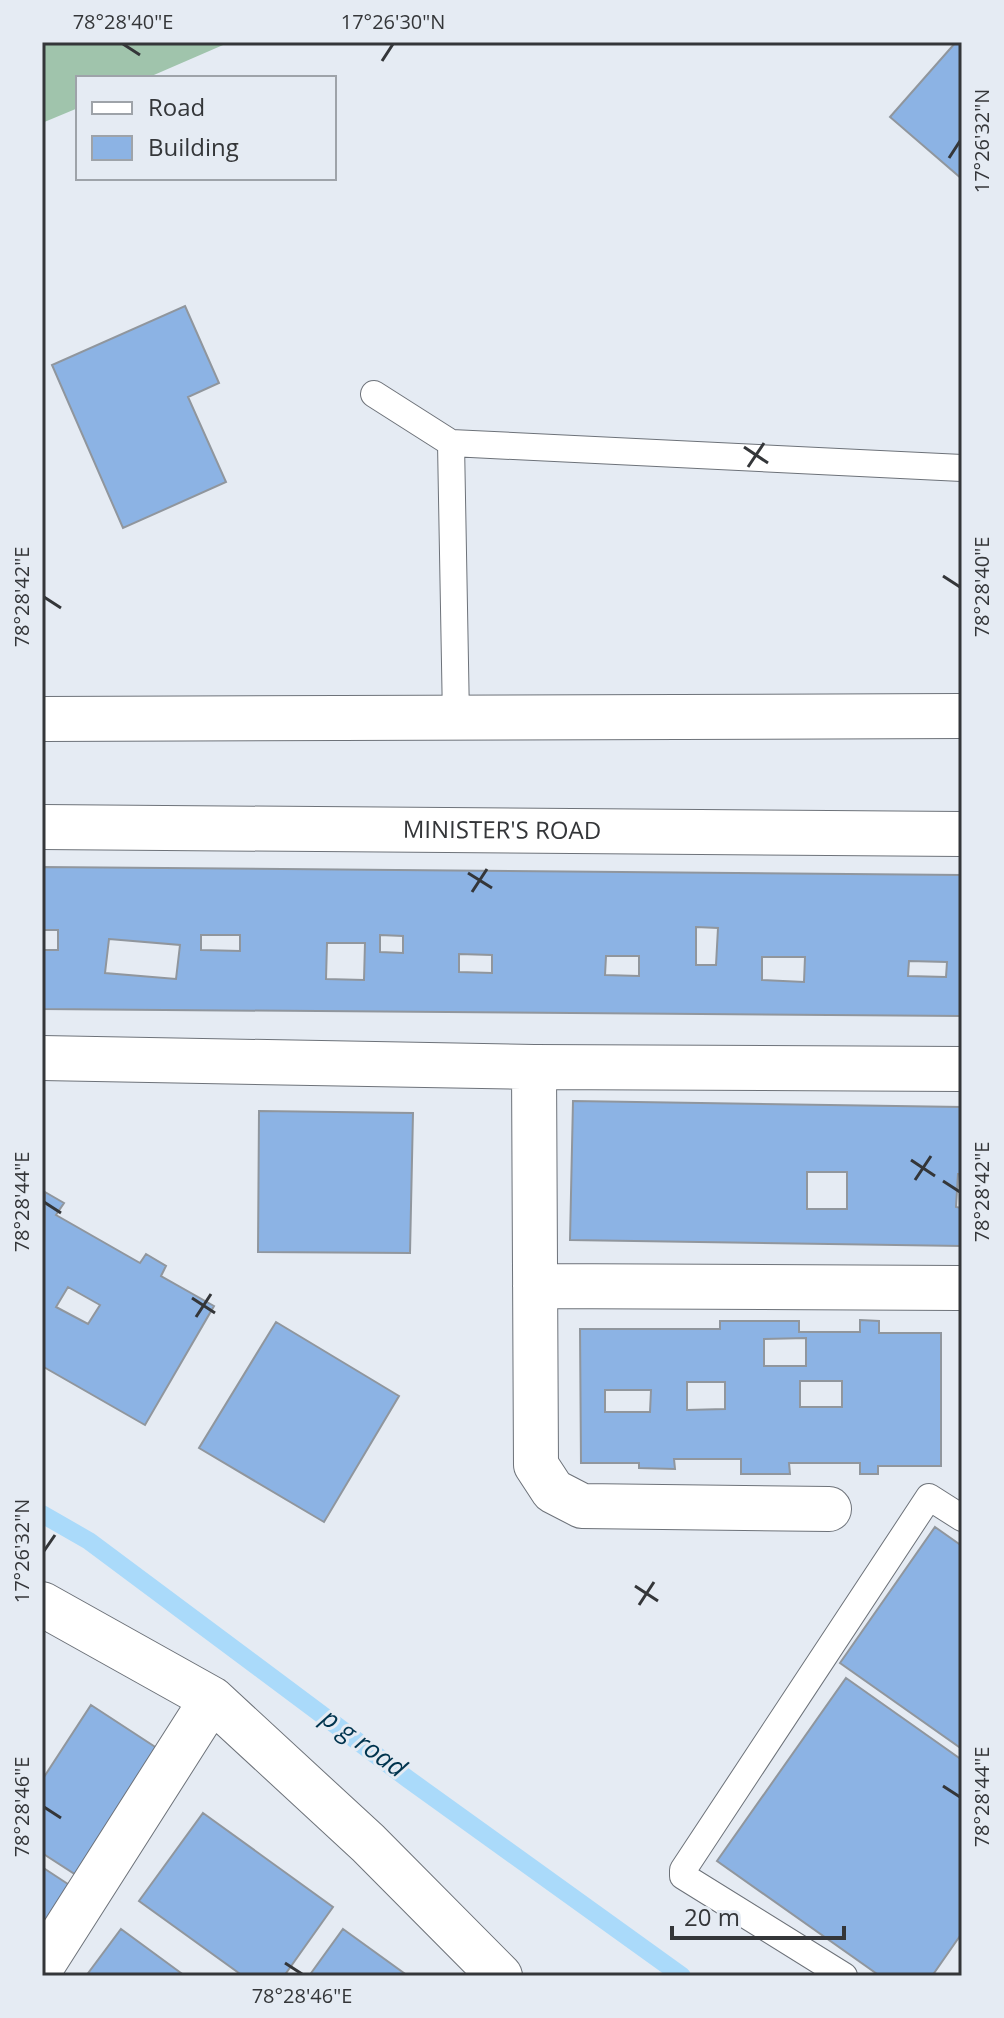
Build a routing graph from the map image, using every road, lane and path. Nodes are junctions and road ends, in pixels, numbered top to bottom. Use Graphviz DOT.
graph roads {
  1 [pos="374,394"];
  2 [pos="451,443"];
  3 [pos="962,468"];
  4 [pos="962,716"];
  5 [pos="456,718"];
  6 [pos="42,719"];
  7 [pos="42,827"];
  8 [pos="962,834"];
  9 [pos="42,1058"];
  10 [pos="534,1067"];
  11 [pos="962,1069"];
  12 [pos="535,1286"];
  13 [pos="959,1288"];
  14 [pos="829,1509"];
  15 [pos="962,1518"];
  16 [pos="42,1604"];
  17 [pos="212,1699"];
  18 [pos="42,1966"];
  19 [pos="500,1976"];
  20 [pos="844,1976"];
  1 -- 2 [label="lane"];
  2 -- 3 [label="lane"];
  2 -- 5 [label="lane"];
  4 -- 5 [label="street"];
  5 -- 6 [label="street"];
  7 -- 8 [label="street, MINISTER'S ROAD"];
  9 -- 10 [label="street"];
  10 -- 11 [label="street"];
  10 -- 12 [label="street"];
  12 -- 13 [label="street"];
  12 -- 14 [label="street"];
  15 -- 20 [label="lane"];
  16 -- 17 [label="street"];
  17 -- 18 [label="street"];
  17 -- 19 [label="street"];
}
